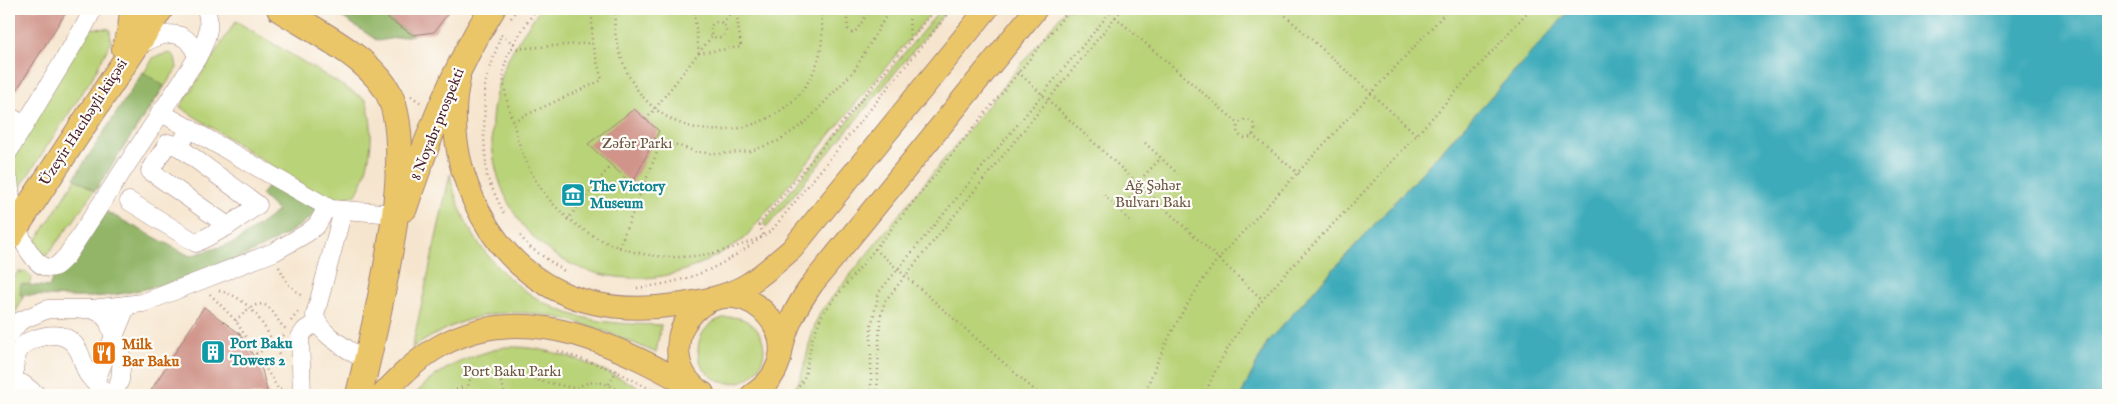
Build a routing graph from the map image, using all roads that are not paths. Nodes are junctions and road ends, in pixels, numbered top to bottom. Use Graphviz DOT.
graph roads {
  1 [pos="93,9"];
  2 [pos="132,9"];
  3 [pos="160,9"];
  4 [pos="206,9"];
  5 [pos="280,9"];
  6 [pos="987,9"];
  7 [pos="1036,9"];
  8 [pos="502,19"];
  9 [pos="126,57"];
  10 [pos="197,58"];
  11 [pos="463,61"];
  12 [pos="160,112"];
  13 [pos="9,116"];
  14 [pos="24,125"];
  15 [pos="190,128"];
  16 [pos="178,147"];
  17 [pos="9,151"];
  18 [pos="9,180"];
  19 [pos="129,201"];
  20 [pos="335,209"];
  21 [pos="395,214"];
  22 [pos="228,226"];
  23 [pos="12,231"];
  24 [pos="392,244"];
  25 [pos="715,299"];
  26 [pos="127,305"];
  27 [pos="48,309"];
  28 [pos="92,309"];
  29 [pos="316,318"];
  30 [pos="9,335"];
  31 [pos="115,336"];
  32 [pos="66,337"];
  33 [pos="780,358"];
  34 [pos="367,362"];
  35 [pos="12,380"];
  36 [pos="106,389"];
  37 [pos="705,394"];
  38 [pos="37,395"];
  39 [pos="302,395"];
  40 [pos="359,395"];
  41 [pos="382,395"];
  42 [pos="752,395"];
  1 -- 14 [label="street"];
  2 -- 9 [label="highway"];
  3 -- 9 [label="highway, Üzeyir Hacıbəyli küçəsi"];
  4 -- 10 [label="street"];
  5 -- 21 [label="highway"];
  6 -- 25 [label="main road"];
  7 -- 33 [label="main road"];
  8 -- 11 [label="highway, 8 Noyabr prospekti"];
  9 -- 10 [label="street"];
  9 -- 23 [label="highway, Üzeyir Hacıbəyli küçəsi"];
  10 -- 12 [label="street"];
  11 -- 24 [label="highway, 8 Noyabr prospekti"];
  11 -- 25 [label="main road"];
  12 -- 15 [label="street"];
  12 -- 23 [label="street"];
  13 -- 14 [label="street"];
  14 -- 17 [label="street"];
  15 -- 16 [label="street"];
  15 -- 20 [label="street"];
  16 -- 22 [label="street"];
  16 -- 22 [label="street"];
  18 -- 23 [label="street"];
  19 -- 22 [label="street"];
  20 -- 21 [label="street"];
  20 -- 26 [label="street"];
  20 -- 29 [label="street"];
  21 -- 24 [label="highway"];
  24 -- 34 [label="highway"];
  25 -- 33 [label="main road"];
  25 -- 37 [label="main road"];
  26 -- 28 [label="street"];
  26 -- 31 [label="street"];
  27 -- 28 [label="street"];
  27 -- 30 [label="street"];
  27 -- 32 [label="street"];
  28 -- 31 [label="street"];
  29 -- 34 [label="street"];
  29 -- 39 [label="street"];
  31 -- 36 [label="street"];
  31 -- 36 [label="street"];
  32 -- 35 [label="street"];
  32 -- 36 [label="street"];
  33 -- 42 [label="main road"];
  34 -- 40 [label="highway"];
  35 -- 38 [label="street"];
  37 -- 41 [label="main road"];
}
